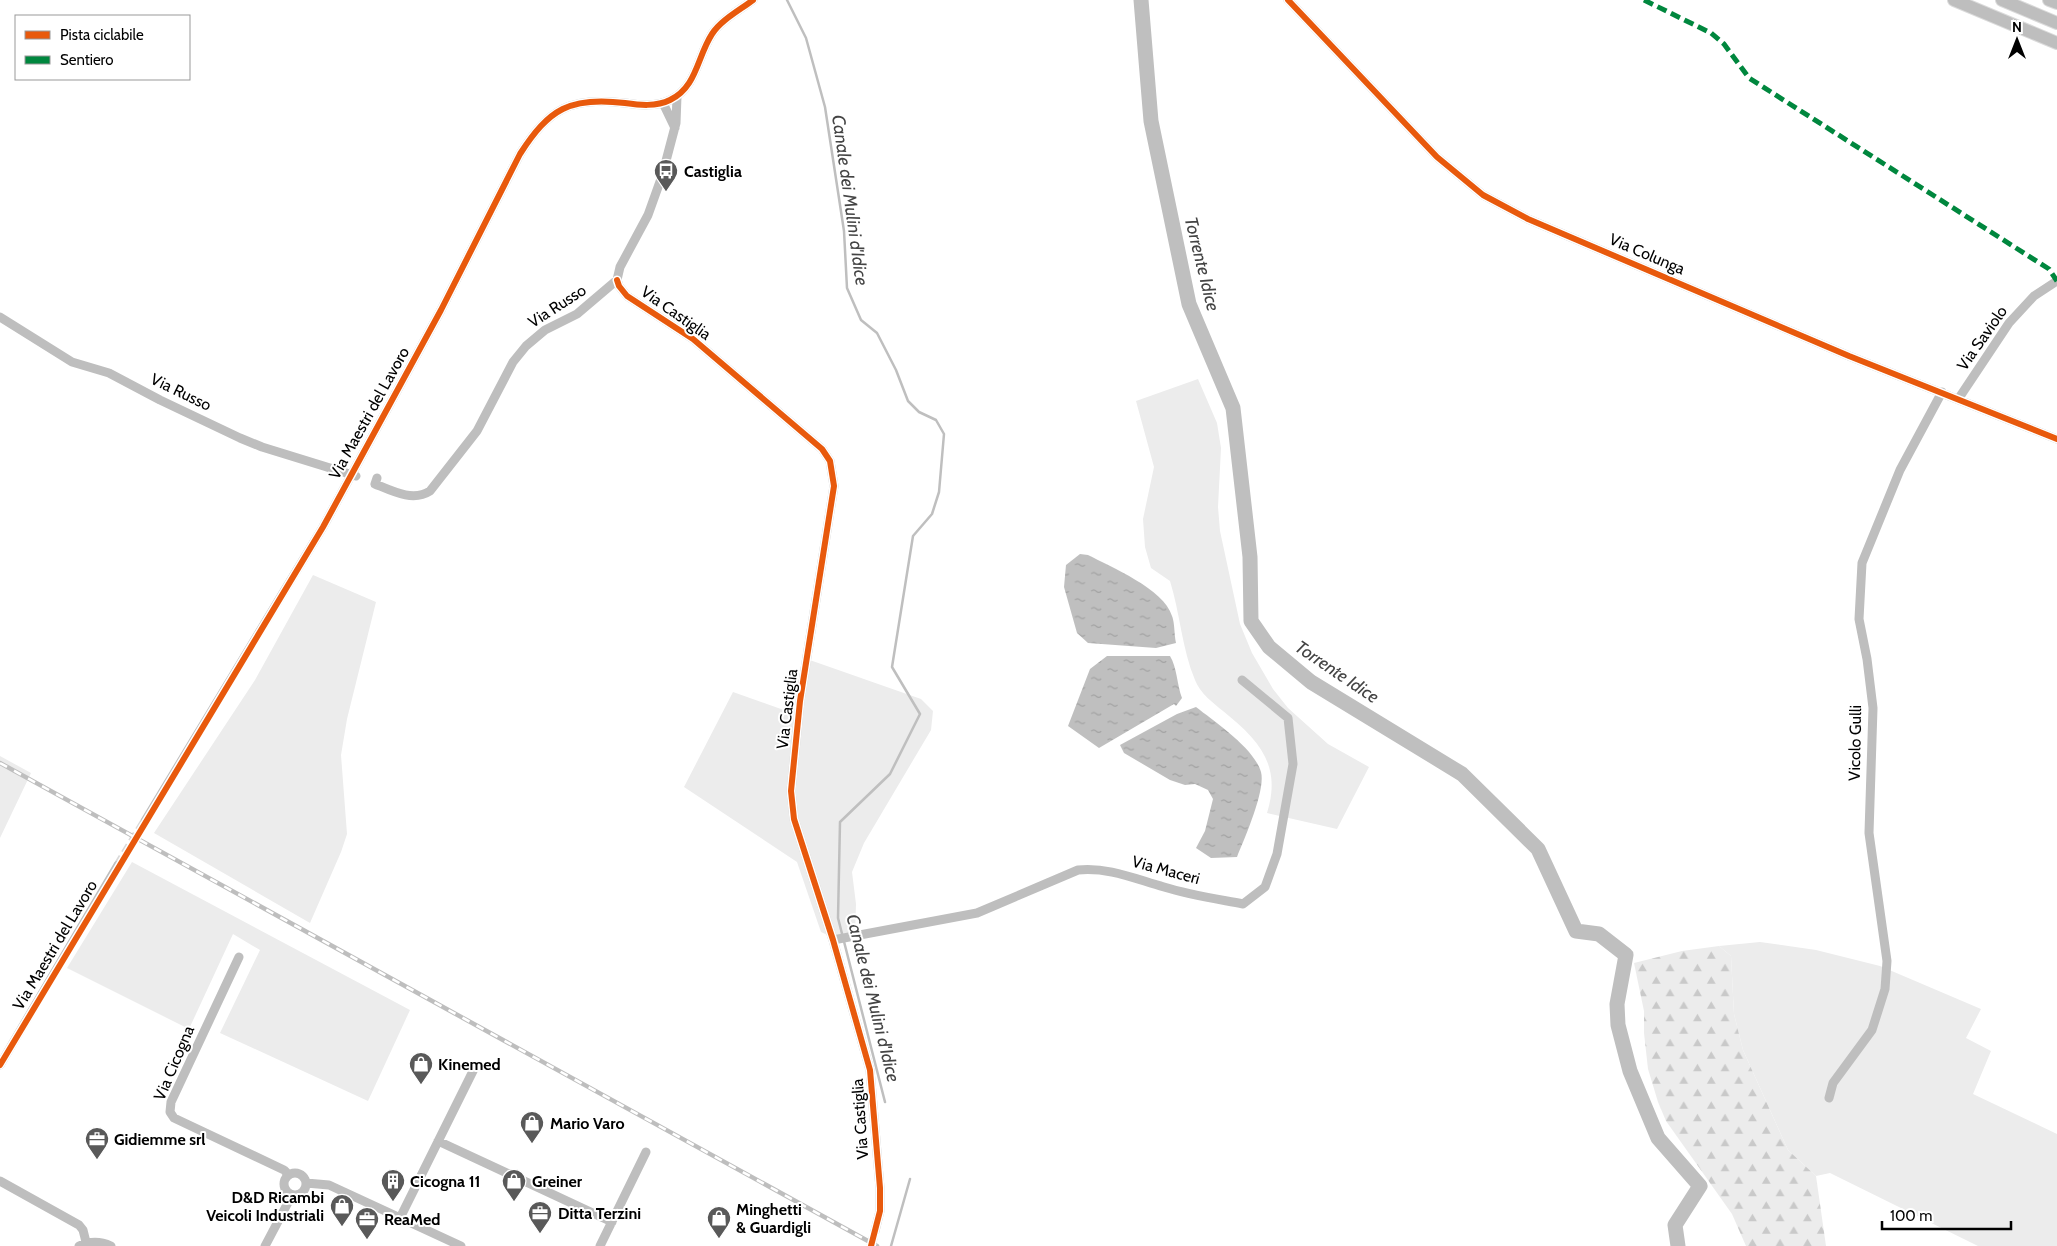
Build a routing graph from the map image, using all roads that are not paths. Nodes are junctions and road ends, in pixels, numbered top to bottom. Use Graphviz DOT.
graph roads {
  1 [pos="753,0"];
  2 [pos="1288,0"];
  3 [pos="1954,0"];
  4 [pos="2002,0"];
  5 [pos="2049,0"];
  6 [pos="2057,3"];
  7 [pos="2057,23"];
  8 [pos="2057,43"];
  9 [pos="677,96"];
  10 [pos="663,103"];
  11 [pos="675,130"];
  12 [pos="617,280"];
  13 [pos="2057,281"];
  14 [pos="0,317"];
  15 [pos="1942,392"];
  16 [pos="1959,398"];
  17 [pos="2057,439"];
  18 [pos="354,475"];
  19 [pos="377,478"];
  20 [pos="1242,680"];
  21 [pos="145,821"];
  22 [pos="118,865"];
  23 [pos="840,938"];
  24 [pos="239,957"];
  25 [pos="0,1065"];
  26 [pos="474,1069"];
  27 [pos="1829,1098"];
  28 [pos="438,1141"];
  29 [pos="646,1152"];
  30 [pos="289,1175"];
  31 [pos="0,1182"];
  32 [pos="306,1183"];
  33 [pos="292,1195"];
  34 [pos="400,1218"];
  35 [pos="612,1222"];
  36 [pos="875,1231"];
  37 [pos="83,1244"];
  38 [pos="111,1246"];
  39 [pos="264,1246"];
  40 [pos="460,1246"];
  41 [pos="600,1246"];
  1 -- 9 [label="street"];
  2 -- 15 [label="street, Via Colunga"];
  3 -- 8 [label="highway"];
  4 -- 7 [label="highway"];
  5 -- 6 [label="highway"];
  9 -- 10 [label="street"];
  9 -- 11 [label="street, Via Russo"];
  10 -- 11 [label="street"];
  10 -- 18 [label="street, Via Maestri del Lavoro"];
  11 -- 12 [label="street, Via Russo"];
  12 -- 19 [label="street, Via Russo"];
  12 -- 23 [label="street, Via Castiglia"];
  13 -- 16 [label="street, Via Saviolo"];
  14 -- 18 [label="street, Via Russo"];
  15 -- 16 [label="street, Via Colunga"];
  15 -- 27 [label="street, Vicolo Gulli"];
  16 -- 17 [label="street, Via Colunga"];
  18 -- 21 [label="street, Via Maestri del Lavoro"];
  20 -- 23 [label="street, Via Maceri"];
  22 -- 25 [label="street, Via Maestri del Lavoro"];
  23 -- 36 [label="street, Via Castiglia"];
  24 -- 30 [label="street, Via Cicogna"];
  26 -- 28 [label="street"];
  28 -- 34 [label="street"];
  28 -- 35 [label="street"];
  29 -- 35 [label="street"];
  30 -- 32 [label="street, Via Cicogna"];
  30 -- 33 [label="street"];
  31 -- 37 [label="street"];
  32 -- 33 [label="street"];
  32 -- 34 [label="street, Via Cicogna"];
  33 -- 39 [label="street"];
  34 -- 40 [label="street, Via Cicogna"];
  35 -- 41 [label="street"];
  37 -- 38 [label="street"];
}
